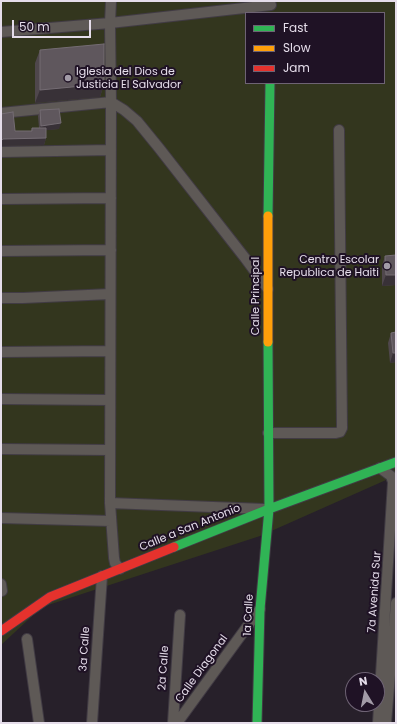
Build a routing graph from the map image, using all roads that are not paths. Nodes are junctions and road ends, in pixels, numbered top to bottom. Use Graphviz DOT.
graph roads {
  1 [pos="111,1"];
  2 [pos="271,6"];
  3 [pos="110,22"];
  4 [pos="1,32"];
  5 [pos="270,84"];
  6 [pos="112,102"];
  7 [pos="1,113"];
  8 [pos="339,130"];
  9 [pos="111,150"];
  10 [pos="1,152"];
  11 [pos="111,198"];
  12 [pos="1,199"];
  13 [pos="110,250"];
  14 [pos="1,251"];
  15 [pos="268,289"];
  16 [pos="110,294"];
  17 [pos="1,298"];
  18 [pos="110,351"];
  19 [pos="1,352"];
  20 [pos="1,399"];
  21 [pos="110,400"];
  22 [pos="268,433"];
  23 [pos="1,449"];
  24 [pos="110,450"];
  25 [pos="396,462"];
  26 [pos="380,468"];
  27 [pos="110,503"];
  28 [pos="269,509"];
  29 [pos="1,518"];
  30 [pos="111,521"];
  31 [pos="120,569"];
  32 [pos="102,576"];
  33 [pos="396,603"];
  34 [pos="260,609"];
  35 [pos="180,615"];
  36 [pos="1,631"];
  37 [pos="27,639"];
  38 [pos="39,723"];
  39 [pos="92,723"];
  40 [pos="172,723"];
  41 [pos="177,723"];
  42 [pos="257,723"];
  43 [pos="378,723"];
  44 [pos="386,723"];
  1 -- 3 [label="street"];
  2 -- 3 [label="street"];
  3 -- 4 [label="street"];
  3 -- 6 [label="street"];
  5 -- 15 [label="street, Calle Principal"];
  6 -- 7 [label="street"];
  6 -- 9 [label="street"];
  6 -- 15 [label="street"];
  8 -- 22 [label="street"];
  9 -- 10 [label="street"];
  9 -- 11 [label="street"];
  11 -- 12 [label="street"];
  11 -- 13 [label="street"];
  13 -- 14 [label="street"];
  13 -- 16 [label="street"];
  15 -- 22 [label="street, Calle Principal"];
  16 -- 17 [label="street"];
  16 -- 18 [label="street"];
  18 -- 19 [label="street"];
  18 -- 21 [label="street"];
  20 -- 21 [label="street"];
  21 -- 24 [label="street"];
  22 -- 28 [label="street, Calle Principal"];
  23 -- 24 [label="street"];
  24 -- 27 [label="street"];
  25 -- 26 [label="street, Calle a San Antonio"];
  26 -- 28 [label="street, Calle a San Antonio"];
  26 -- 43 [label="street, 7a Avenida Sur"];
  27 -- 28 [label="street"];
  27 -- 30 [label="street"];
  28 -- 31 [label="street, Calle a San Antonio"];
  28 -- 34 [label="street, 1a Calle"];
  29 -- 30 [label="street"];
  30 -- 31 [label="street"];
  31 -- 32 [label="street, Calle a San Antonio"];
  32 -- 36 [label="street, Calle a San Antonio"];
  32 -- 39 [label="street, 3a Calle"];
  33 -- 44 [label="street, 7a Avenida Sur"];
  34 -- 41 [label="street, Calle Diagonal"];
  34 -- 42 [label="street, 1a Calle"];
  35 -- 40 [label="street, 2a Calle"];
  37 -- 38 [label="street"];
}
